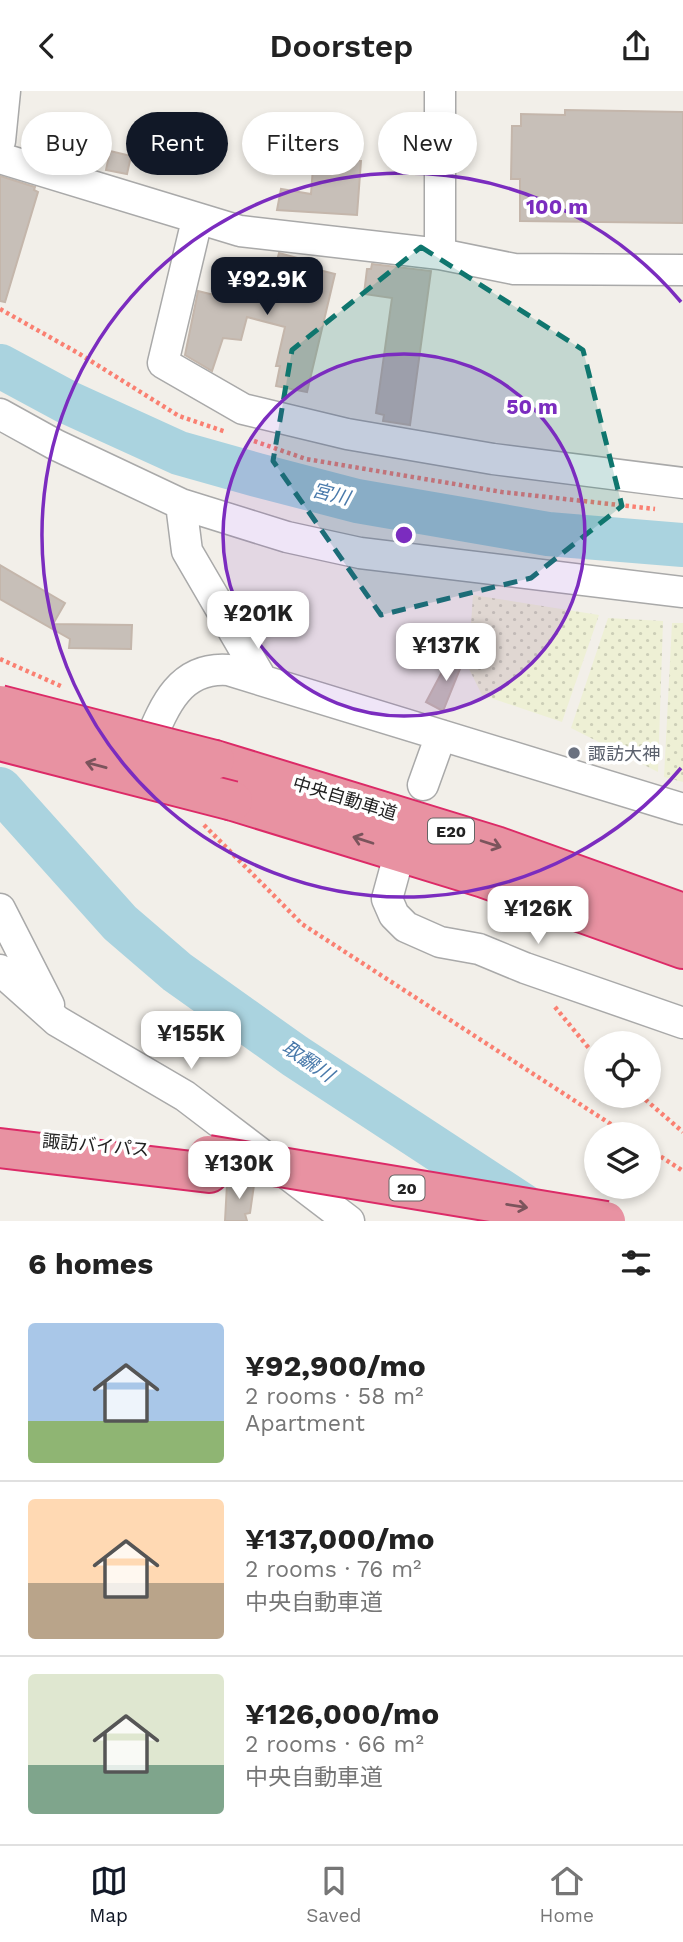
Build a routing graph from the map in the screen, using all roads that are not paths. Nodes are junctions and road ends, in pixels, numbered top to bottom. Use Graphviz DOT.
graph roads {
  1 [pos="5,91"];
  2 [pos="440,91"];
  3 [pos="0,141"];
  4 [pos="0,158"];
  5 [pos="197,220"];
  6 [pos="440,254"];
  7 [pos="683,270"];
  8 [pos="0,414"];
  9 [pos="683,483"];
  10 [pos="181,504"];
  11 [pos="683,592"];
  12 [pos="261,678"];
  13 [pos="0,705"];
  14 [pos="441,734"];
  15 [pos="0,741"];
  16 [pos="141,763"];
  17 [pos="423,785"];
  18 [pos="683,809"];
  19 [pos="396,866"];
  20 [pos="0,909"];
  21 [pos="683,913"];
  22 [pos="683,949"];
  23 [pos="0,971"];
  24 [pos="57,1021"];
  25 [pos="683,1023"];
  26 [pos="0,1136"];
  27 [pos="0,1148"];
  28 [pos="208,1164"];
  29 [pos="345,1220"];
  30 [pos="475,1221"];
  31 [pos="606,1221"];
  1 -- 3 [label="street"];
  2 -- 6 [label="street"];
  4 -- 5 [label="street"];
  5 -- 6 [label="street"];
  5 -- 9 [label="street"];
  6 -- 7 [label="street"];
  8 -- 10 [label="street"];
  10 -- 11 [label="street"];
  10 -- 12 [label="street"];
  12 -- 14 [label="street"];
  12 -- 16 [label="street"];
  13 -- 21 [label="highway, 中央自動車道 / E20, one-way, bridge"];
  14 -- 17 [label="street"];
  14 -- 18 [label="street"];
  22 -- 15 [label="highway, 中央自動車道 / E20, one-way, bridge"];
  19 -- 25 [label="street"];
  20 -- 24 [label="street"];
  23 -- 24 [label="street"];
  24 -- 29 [label="street"];
  26 -- 28 [label="highway, 諏訪バイパス / 20"];
  27 -- 28 [label="highway, 諏訪バイパス / 20"];
  28 -- 30 [label="highway, 諏訪バイパス / 20"];
  28 -- 31 [label="highway, 諏訪バイパス / 20, one-way, bridge"];
}
